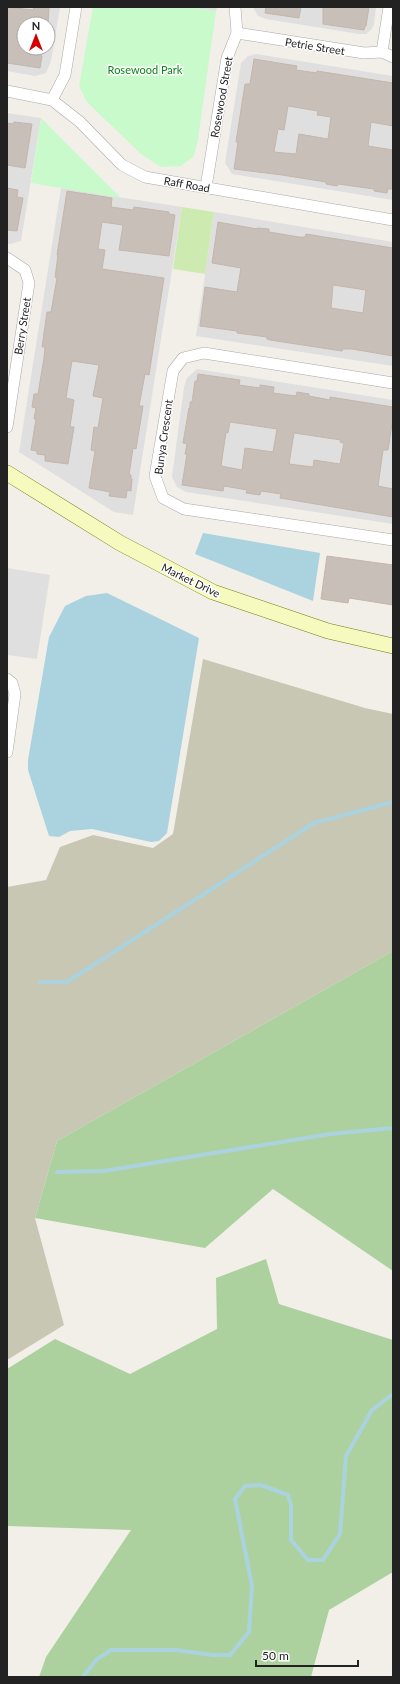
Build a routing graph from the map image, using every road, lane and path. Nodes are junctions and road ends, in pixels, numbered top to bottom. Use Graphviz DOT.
graph roads {
  1 [pos="76,7"];
  2 [pos="235,7"];
  3 [pos="389,7"];
  4 [pos="236,34"];
  5 [pos="382,52"];
  6 [pos="393,57"];
  7 [pos="7,91"];
  8 [pos="52,100"];
  9 [pos="206,188"];
  10 [pos="393,220"];
  11 [pos="7,258"];
  12 [pos="393,383"];
  13 [pos="7,427"];
  14 [pos="7,474"];
  15 [pos="393,540"];
  16 [pos="393,646"];
  17 [pos="7,679"];
  18 [pos="7,752"];
  1 -- 8 [label="street"];
  2 -- 4 [label="street, Rosewood Street"];
  3 -- 5 [label="street"];
  4 -- 5 [label="street, Petrie Street"];
  4 -- 9 [label="street, Rosewood Street"];
  5 -- 6 [label="street, Petrie Street"];
  7 -- 8 [label="street, Raff Road"];
  8 -- 9 [label="street, Raff Road"];
  9 -- 10 [label="street, Raff Road"];
  11 -- 13 [label="street, Berry Street"];
  12 -- 15 [label="street, Bunya Crescent"];
  14 -- 16 [label="street, Market Drive"];
  17 -- 18 [label="street"];
}
